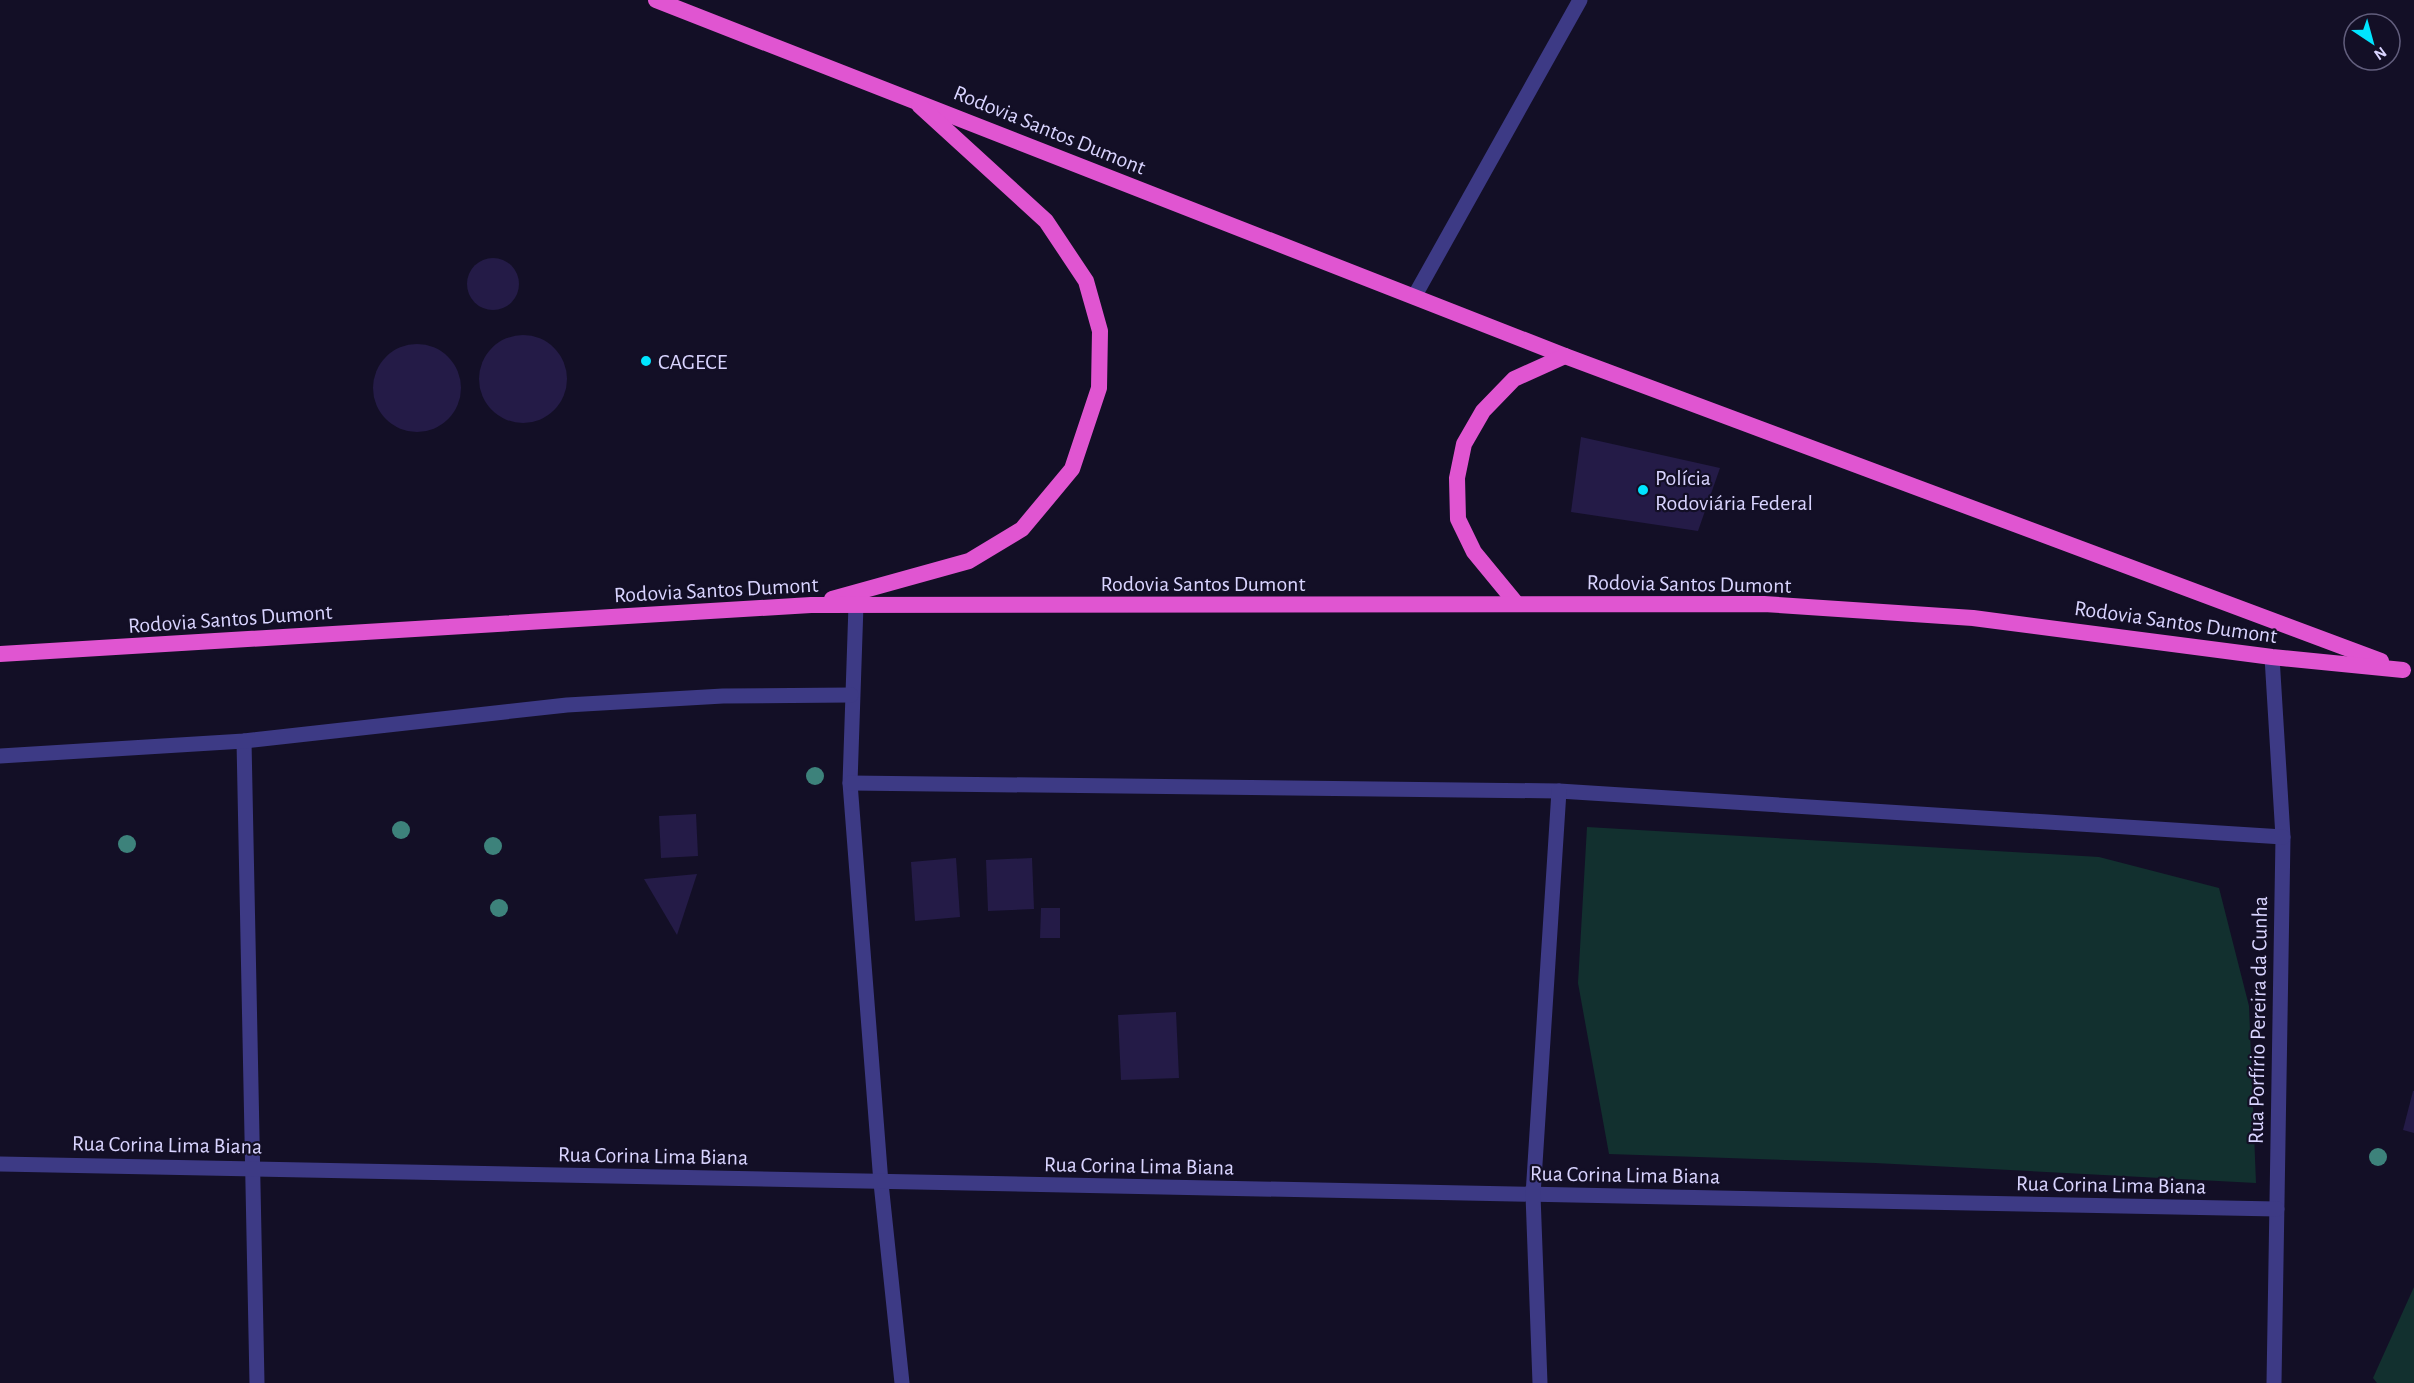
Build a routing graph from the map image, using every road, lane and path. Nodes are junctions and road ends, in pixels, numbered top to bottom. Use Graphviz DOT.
graph roads {
  1 [pos="656,0"];
  2 [pos="1580,0"];
  3 [pos="911,98"];
  4 [pos="1414,297"];
  5 [pos="1565,356"];
  6 [pos="1516,603"];
  7 [pos="811,605"];
  8 [pos="856,605"];
  9 [pos="0,654"];
  10 [pos="2272,657"];
  11 [pos="2409,672"];
  12 [pos="851,694"];
  13 [pos="244,741"];
  14 [pos="0,756"];
  15 [pos="850,783"];
  16 [pos="1559,791"];
  17 [pos="2283,837"];
  18 [pos="0,1164"];
  19 [pos="252,1167"];
  20 [pos="881,1183"];
  21 [pos="1533,1195"];
  22 [pos="2277,1209"];
  23 [pos="257,1383"];
  24 [pos="902,1383"];
  25 [pos="1539,1383"];
  26 [pos="2274,1383"];
  1 -- 3 [label="highway, Rodovia Santos Dumont"];
  2 -- 4 [label="street"];
  3 -- 4 [label="highway, Rodovia Santos Dumont"];
  3 -- 7 [label="highway"];
  4 -- 5 [label="highway, Rodovia Santos Dumont"];
  5 -- 6 [label="highway"];
  5 -- 11 [label="highway, Rodovia Santos Dumont"];
  6 -- 8 [label="highway, Rodovia Santos Dumont"];
  6 -- 10 [label="highway, Rodovia Santos Dumont"];
  7 -- 8 [label="highway, Rodovia Santos Dumont"];
  7 -- 9 [label="highway, Rodovia Santos Dumont"];
  8 -- 12 [label="street"];
  10 -- 11 [label="highway, Rodovia Santos Dumont"];
  10 -- 17 [label="street, Rua Porfírio Pereira da Cunha"];
  12 -- 13 [label="street"];
  12 -- 15 [label="street"];
  13 -- 14 [label="street"];
  13 -- 19 [label="street"];
  15 -- 16 [label="street"];
  15 -- 20 [label="street"];
  16 -- 17 [label="street"];
  16 -- 21 [label="street"];
  17 -- 22 [label="street, Rua Porfírio Pereira da Cunha"];
  18 -- 19 [label="street, Rua Corina Lima Biana"];
  19 -- 20 [label="street, Rua Corina Lima Biana"];
  19 -- 23 [label="street"];
  20 -- 21 [label="street, Rua Corina Lima Biana"];
  20 -- 24 [label="street"];
  21 -- 22 [label="street, Rua Corina Lima Biana"];
  21 -- 25 [label="street"];
  22 -- 26 [label="street, Rua Porfírio Pereira da Cunha"];
}
